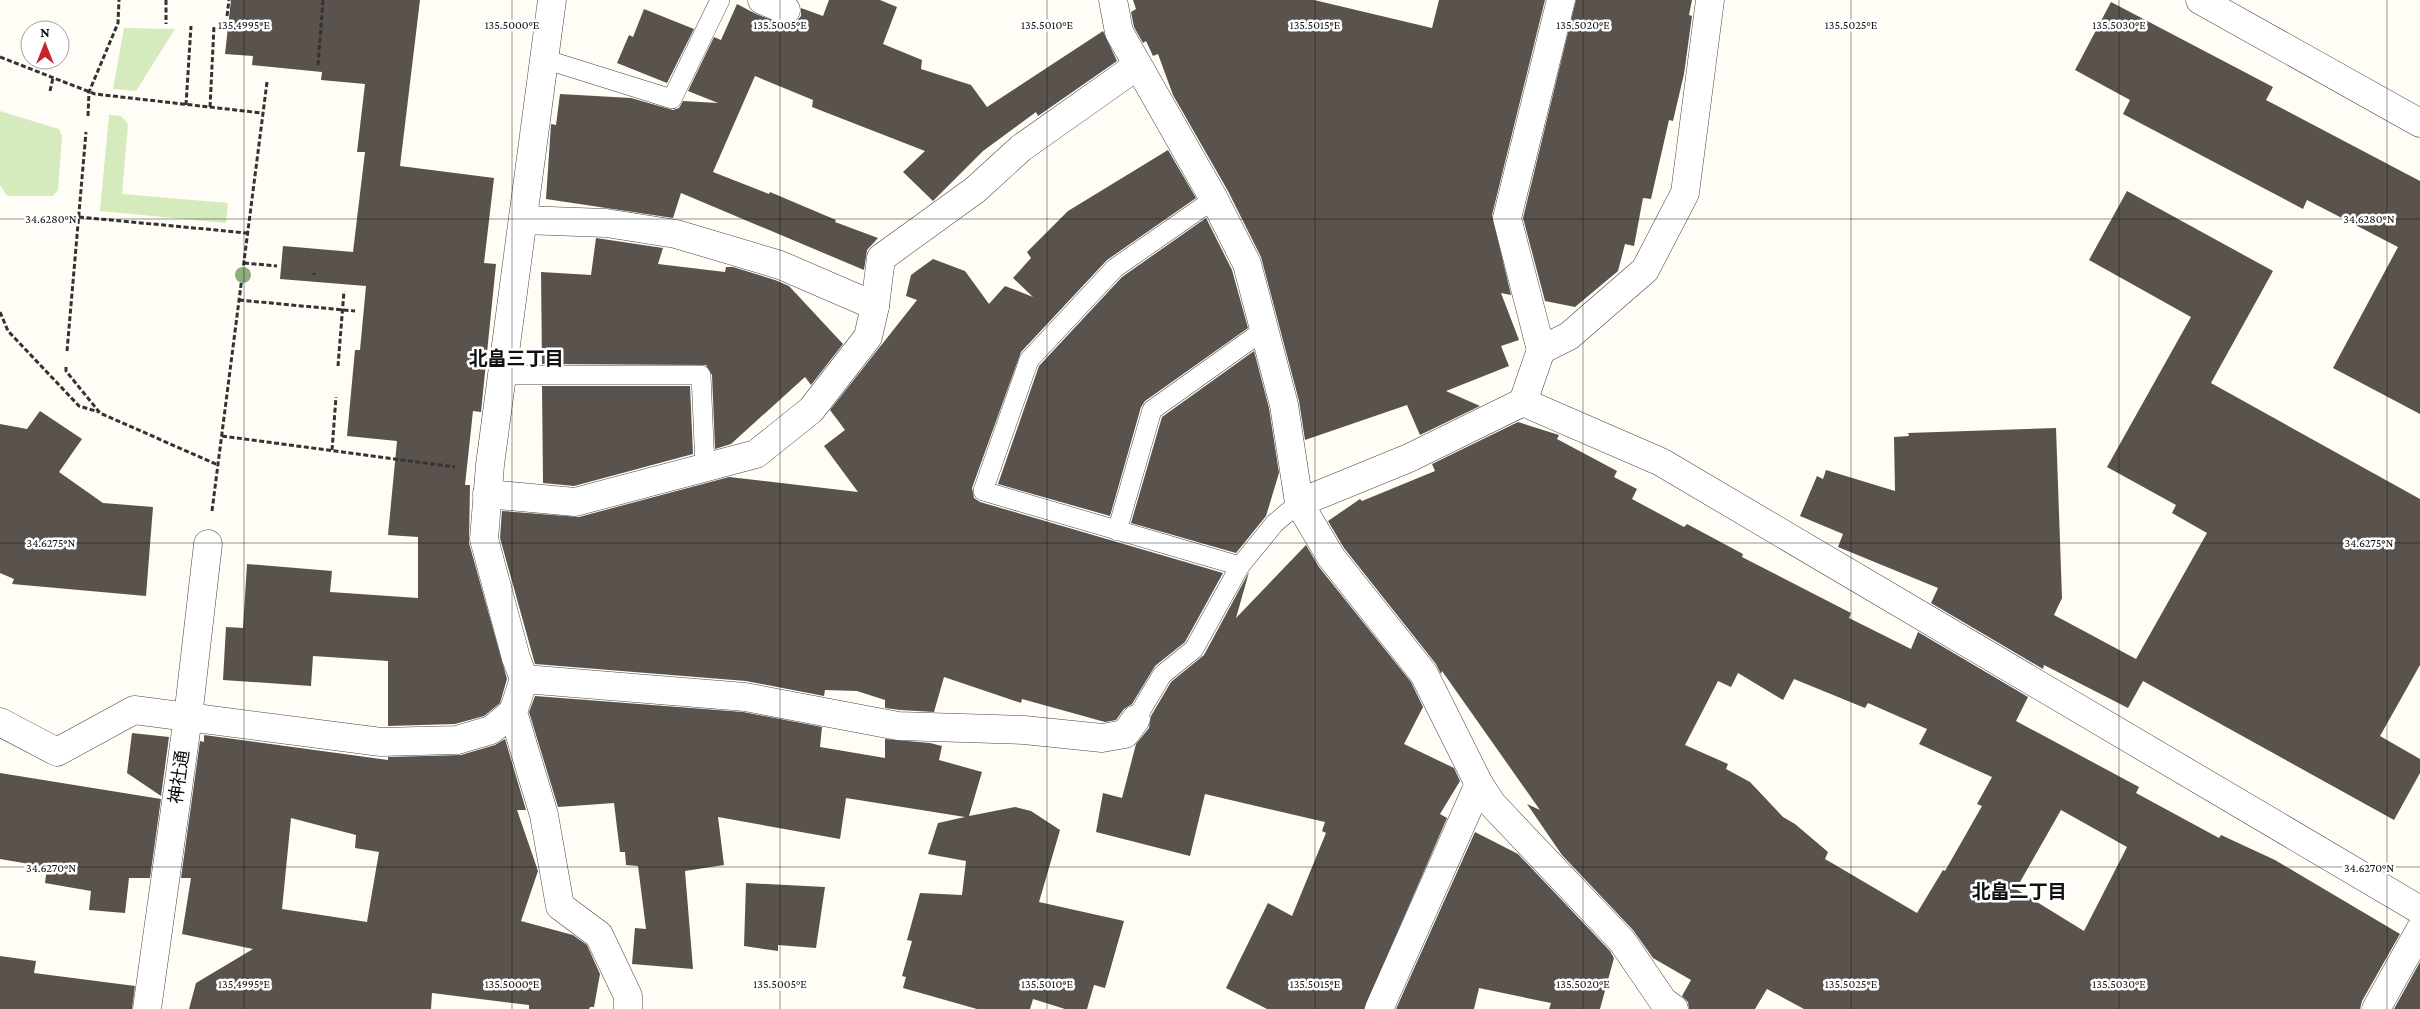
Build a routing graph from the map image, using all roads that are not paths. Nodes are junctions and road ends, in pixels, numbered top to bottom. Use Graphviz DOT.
graph roads {
  1 [pos="552,0"];
  2 [pos="720,0"];
  3 [pos="1113,0"];
  4 [pos="1561,0"];
  5 [pos="1710,0"];
  6 [pos="2200,0"];
  7 [pos="544,60"];
  8 [pos="1137,66"];
  9 [pos="2420,123"];
  10 [pos="1214,199"];
  11 [pos="523,220"];
  12 [pos="875,306"];
  13 [pos="1264,330"];
  14 [pos="1541,350"];
  15 [pos="502,375"];
  16 [pos="1523,402"];
  17 [pos="705,467"];
  18 [pos="489,483"];
  19 [pos="1299,503"];
  20 [pos="1117,531"];
  21 [pos="208,544"];
  22 [pos="1240,566"];
  23 [pos="524,679"];
  24 [pos="513,712"];
  25 [pos="188,717"];
  26 [pos="1136,719"];
  27 [pos="0,722"];
  28 [pos="1479,784"];
  29 [pos="2420,910"];
  30 [pos="2420,930"];
  31 [pos="147,1009"];
  32 [pos="628,1009"];
  33 [pos="1379,1009"];
  34 [pos="1674,1009"];
  35 [pos="2376,1009"];
  1 -- 7 [label="street"];
  2 -- 7 [label="lane"];
  3 -- 10 [label="street"];
  4 -- 14 [label="street"];
  5 -- 14 [label="street"];
  6 -- 9 [label="street"];
  7 -- 11 [label="street"];
  8 -- 12 [label="street"];
  10 -- 13 [label="street"];
  10 -- 20 [label="lane"];
  11 -- 12 [label="street"];
  11 -- 15 [label="street"];
  12 -- 17 [label="street"];
  13 -- 19 [label="street"];
  13 -- 20 [label="lane"];
  14 -- 16 [label="street"];
  15 -- 17 [label="lane"];
  15 -- 18 [label="street"];
  16 -- 19 [label="street"];
  16 -- 29 [label="street"];
  17 -- 18 [label="street"];
  18 -- 23 [label="street"];
  19 -- 22 [label="lane"];
  19 -- 28 [label="street"];
  20 -- 22 [label="lane"];
  21 -- 25 [label="street, 神社通"];
  22 -- 26 [label="lane"];
  23 -- 24 [label="street"];
  23 -- 26 [label="street"];
  24 -- 25 [label="street"];
  24 -- 32 [label="street"];
  25 -- 27 [label="street"];
  25 -- 31 [label="street, 神社通"];
  28 -- 33 [label="street"];
  28 -- 34 [label="street"];
  30 -- 35 [label="street"];
}
